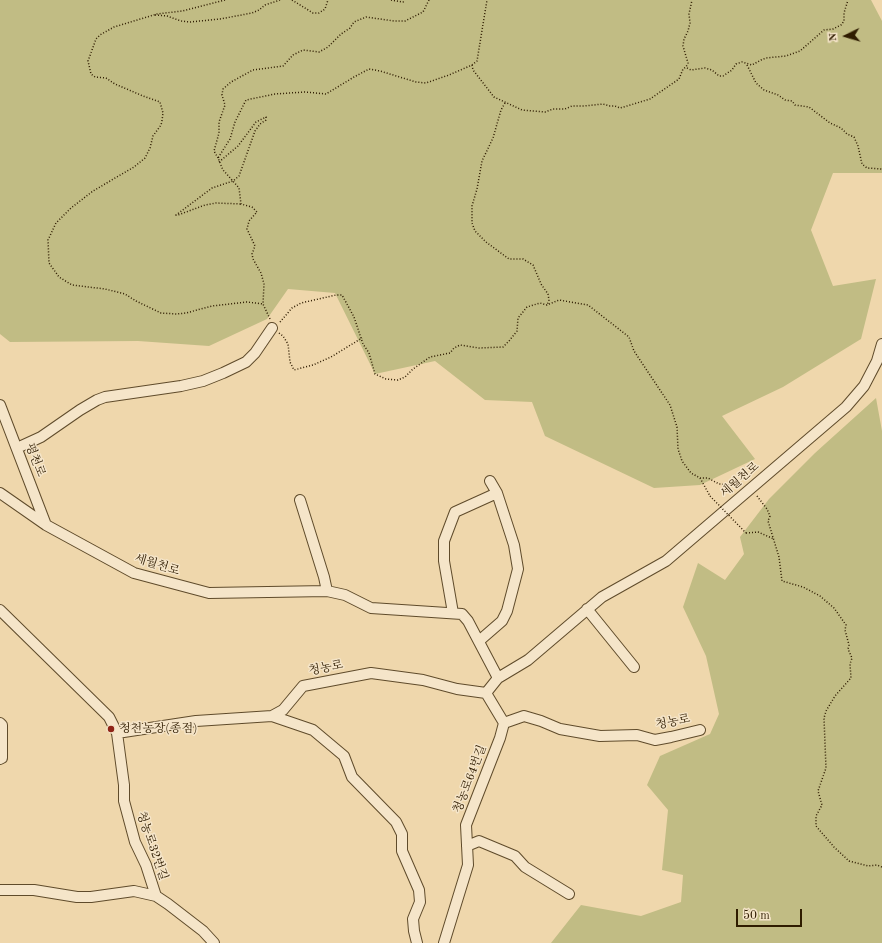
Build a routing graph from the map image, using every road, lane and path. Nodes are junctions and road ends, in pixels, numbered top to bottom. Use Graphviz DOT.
graph roads {
  1 [pos="225,0"];
  2 [pos="280,0"];
  3 [pos="292,0"];
  4 [pos="328,0"];
  5 [pos="391,0"];
  6 [pos="405,0"];
  7 [pos="430,0"];
  8 [pos="487,0"];
  9 [pos="692,0"];
  10 [pos="848,0"];
  11 [pos="154,15"];
  12 [pos="745,64"];
  13 [pos="472,65"];
  14 [pos="686,67"];
  15 [pos="505,103"];
  16 [pos="218,158"];
  17 [pos="219,162"];
  18 [pos="882,169"];
  19 [pos="233,181"];
  20 [pos="241,204"];
  21 [pos="263,304"];
  22 [pos="547,305"];
  23 [pos="272,328"];
  24 [pos="362,338"];
  25 [pos="882,344"];
  26 [pos="0,405"];
  27 [pos="17,448"];
  28 [pos="700,478"];
  29 [pos="490,481"];
  30 [pos="748,491"];
  31 [pos="0,493"];
  32 [pos="497,493"];
  33 [pos="300,500"];
  34 [pos="46,525"];
  35 [pos="774,539"];
  36 [pos="327,591"];
  37 [pos="587,609"];
  38 [pos="0,610"];
  39 [pos="453,613"];
  40 [pos="479,641"];
  41 [pos="634,667"];
  42 [pos="498,678"];
  43 [pos="486,694"];
  44 [pos="272,716"];
  45 [pos="0,723"];
  46 [pos="504,723"];
  47 [pos="700,730"];
  48 [pos="117,733"];
  49 [pos="0,759"];
  50 [pos="467,846"];
  51 [pos="882,867"];
  52 [pos="0,890"];
  53 [pos="569,894"];
  54 [pos="156,896"];
  55 [pos="214,943"];
  56 [pos="417,943"];
  57 [pos="444,943"];
  1 -- 11 [label="path"];
  2 -- 11 [label="path"];
  3 -- 4 [label="path"];
  5 -- 6 [label="path"];
  7 -- 16 [label="path"];
  8 -- 13 [label="path"];
  9 -- 14 [label="path"];
  10 -- 12 [label="path"];
  11 -- 21 [label="path"];
  12 -- 14 [label="path"];
  12 -- 18 [label="path"];
  13 -- 15 [label="path"];
  13 -- 16 [label="path"];
  14 -- 15 [label="path"];
  15 -- 22 [label="path"];
  16 -- 17 [label="path"];
  17 -- 19 [label="path"];
  17 -- 19 [label="path"];
  19 -- 20 [label="path"];
  19 -- 20 [label="path"];
  20 -- 21 [label="path"];
  21 -- 23 [label="path"];
  22 -- 24 [label="path"];
  22 -- 28 [label="path"];
  23 -- 24 [label="path"];
  23 -- 24 [label="path"];
  23 -- 27 [label="street"];
  25 -- 30 [label="street, 세월천로"];
  26 -- 27 [label="street, 평천로"];
  27 -- 34 [label="street, 평천로"];
  28 -- 30 [label="path"];
  28 -- 35 [label="path, bridge"];
  29 -- 32 [label="street"];
  30 -- 35 [label="path"];
  30 -- 37 [label="street, 세월천로"];
  31 -- 34 [label="street, 세월천로"];
  32 -- 39 [label="street"];
  32 -- 40 [label="street"];
  33 -- 36 [label="street"];
  34 -- 36 [label="street, 세월천로"];
  35 -- 51 [label="path"];
  36 -- 39 [label="street, 세월천로"];
  37 -- 41 [label="street"];
  37 -- 42 [label="street, 세월천로"];
  38 -- 48 [label="street"];
  39 -- 40 [label="street, 세월천로"];
  40 -- 42 [label="street, 세월천로"];
  42 -- 43 [label="street, 세월천로"];
  43 -- 44 [label="street, 청농로"];
  43 -- 46 [label="street"];
  44 -- 48 [label="street"];
  44 -- 56 [label="street"];
  45 -- 49 [label="street"];
  46 -- 47 [label="street, 청농로"];
  46 -- 50 [label="street, 청농로64번길"];
  48 -- 54 [label="street, 청농로32번길"];
  50 -- 53 [label="street"];
  50 -- 57 [label="street, 청농로64번길"];
  52 -- 54 [label="street"];
  54 -- 55 [label="street"];
}
